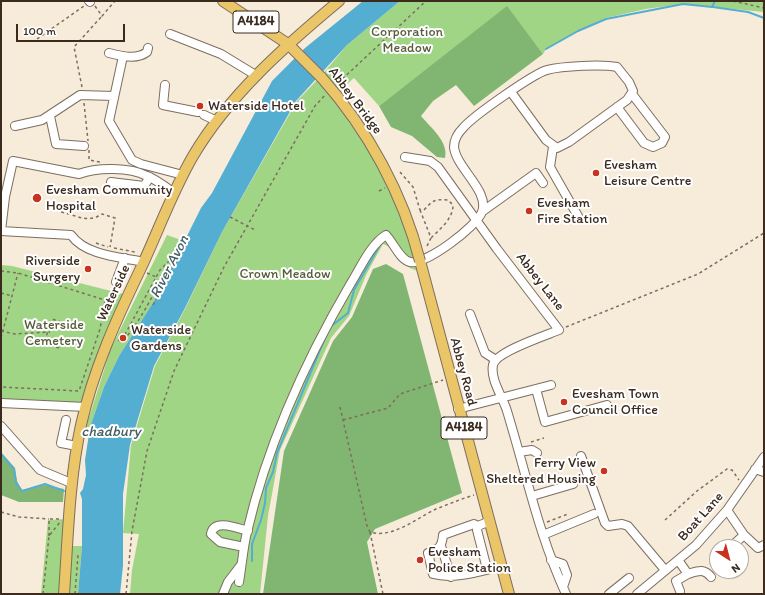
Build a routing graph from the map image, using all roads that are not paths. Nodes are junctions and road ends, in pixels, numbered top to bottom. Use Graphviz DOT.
graph roads {
  1 [pos="223,1"];
  2 [pos="339,1"];
  3 [pos="170,34"];
  4 [pos="289,45"];
  5 [pos="148,48"];
  6 [pos="109,53"];
  7 [pos="123,56"];
  8 [pos="257,76"];
  9 [pos="165,85"];
  10 [pos="510,92"];
  11 [pos="632,94"];
  12 [pos="114,96"];
  13 [pos="617,107"];
  14 [pos="50,116"];
  15 [pos="217,121"];
  16 [pos="15,126"];
  17 [pos="84,146"];
  18 [pos="553,147"];
  19 [pos="405,158"];
  20 [pos="381,161"];
  21 [pos="183,175"];
  22 [pos="150,177"];
  23 [pos="111,182"];
  24 [pos="543,183"];
  25 [pos="174,193"];
  26 [pos="483,210"];
  27 [pos="578,218"];
  28 [pos="478,220"];
  29 [pos="2,227"];
  30 [pos="125,258"];
  31 [pos="144,260"];
  32 [pos="420,261"];
  33 [pos="116,282"];
  34 [pos="470,314"];
  35 [pos="496,360"];
  36 [pos="551,385"];
  37 [pos="536,389"];
  38 [pos="502,397"];
  39 [pos="1,403"];
  40 [pos="607,405"];
  41 [pos="86,407"];
  42 [pos="458,409"];
  43 [pos="66,420"];
  44 [pos="1,426"];
  45 [pos="77,446"];
  46 [pos="519,452"];
  47 [pos="537,452"];
  48 [pos="581,456"];
  49 [pos="764,457"];
  50 [pos="755,469"];
  51 [pos="764,472"];
  52 [pos="71,483"];
  53 [pos="573,484"];
  54 [pos="532,496"];
  55 [pos="727,510"];
  56 [pos="594,514"];
  57 [pos="490,521"];
  58 [pos="478,526"];
  59 [pos="248,531"];
  60 [pos="543,535"];
  61 [pos="744,535"];
  62 [pos="740,539"];
  63 [pos="764,544"];
  64 [pos="441,546"];
  65 [pos="244,548"];
  66 [pos="678,560"];
  67 [pos="242,565"];
  68 [pos="502,566"];
  69 [pos="487,569"];
  70 [pos="665,570"];
  71 [pos="688,574"];
  72 [pos="709,575"];
  73 [pos="451,576"];
  74 [pos="629,578"];
  75 [pos="239,582"];
  76 [pos="649,584"];
  77 [pos="564,591"];
  78 [pos="680,591"];
  79 [pos="64,594"];
  80 [pos="223,594"];
  81 [pos="509,594"];
  82 [pos="609,594"];
  83 [pos="637,594"];
  84 [pos="649,594"];
  1 -- 4 [label="main road, A4184"];
  2 -- 4 [label="main road, Waterside"];
  3 -- 8 [label="street"];
  4 -- 8 [label="main road, Waterside"];
  4 -- 20 [label="main road, Abbey Bridge, bridge"];
  5 -- 7 [label="street"];
  6 -- 7 [label="street"];
  7 -- 12 [label="street"];
  8 -- 15 [label="main road, Waterside"];
  9 -- 15 [label="street"];
  10 -- 11 [label="street"];
  10 -- 18 [label="street"];
  10 -- 26 [label="street"];
  11 -- 13 [label="street"];
  11 -- 13 [label="street"];
  12 -- 14 [label="street"];
  12 -- 21 [label="street"];
  13 -- 18 [label="street"];
  14 -- 16 [label="street"];
  14 -- 17 [label="street"];
  15 -- 21 [label="main road, Waterside"];
  18 -- 27 [label="street"];
  19 -- 28 [label="street, Abbey Lane"];
  20 -- 32 [label="main road, Abbey Road / A4184, bridge"];
  21 -- 25 [label="main road, Waterside"];
  22 -- 23 [label="street"];
  22 -- 25 [label="street"];
  22 -- 29 [label="street"];
  24 -- 26 [label="street"];
  25 -- 31 [label="main road, Waterside"];
  26 -- 28 [label="street"];
  28 -- 32 [label="street"];
  28 -- 35 [label="street, Abbey Lane"];
  29 -- 30 [label="street"];
  30 -- 31 [label="street"];
  30 -- 33 [label="street"];
  31 -- 41 [label="main road, Waterside"];
  32 -- 42 [label="main road, Abbey Road / A4184"];
  32 -- 59 [label="street"];
  34 -- 35 [label="street"];
  35 -- 38 [label="street"];
  36 -- 37 [label="street"];
  37 -- 38 [label="street"];
  37 -- 40 [label="street"];
  38 -- 42 [label="street"];
  38 -- 46 [label="street"];
  39 -- 41 [label="street"];
  41 -- 45 [label="main road, Waterside"];
  42 -- 57 [label="main road, Abbey Road / A4184"];
  43 -- 45 [label="street"];
  44 -- 52 [label="street"];
  45 -- 52 [label="main road, Waterside"];
  46 -- 47 [label="street"];
  46 -- 54 [label="street"];
  48 -- 70 [label="street"];
  49 -- 50 [label="street, Boat Lane"];
  50 -- 51 [label="street"];
  50 -- 55 [label="street, Boat Lane"];
  52 -- 79 [label="main road, Waterside"];
  53 -- 54 [label="street"];
  54 -- 60 [label="street"];
  55 -- 61 [label="street"];
  55 -- 66 [label="street, Boat Lane"];
  56 -- 60 [label="street"];
  57 -- 58 [label="street"];
  57 -- 68 [label="main road, Abbey Road / A4184"];
  58 -- 64 [label="street"];
  58 -- 69 [label="street"];
  59 -- 65 [label="street"];
  59 -- 65 [label="street"];
  60 -- 77 [label="street"];
  61 -- 62 [label="street"];
  61 -- 63 [label="street"];
  64 -- 73 [label="street"];
  64 -- 73 [label="street"];
  65 -- 67 [label="street"];
  66 -- 70 [label="street, Boat Lane"];
  66 -- 71 [label="street"];
  67 -- 75 [label="street"];
  67 -- 80 [label="street"];
  68 -- 69 [label="street"];
  68 -- 81 [label="main road, Abbey Road / A4184"];
  69 -- 73 [label="street"];
  70 -- 76 [label="street, Boat Lane"];
  71 -- 72 [label="street"];
  71 -- 78 [label="street"];
  74 -- 82 [label="street"];
  76 -- 83 [label="street, Boat Lane"];
  76 -- 84 [label="street"];
}
